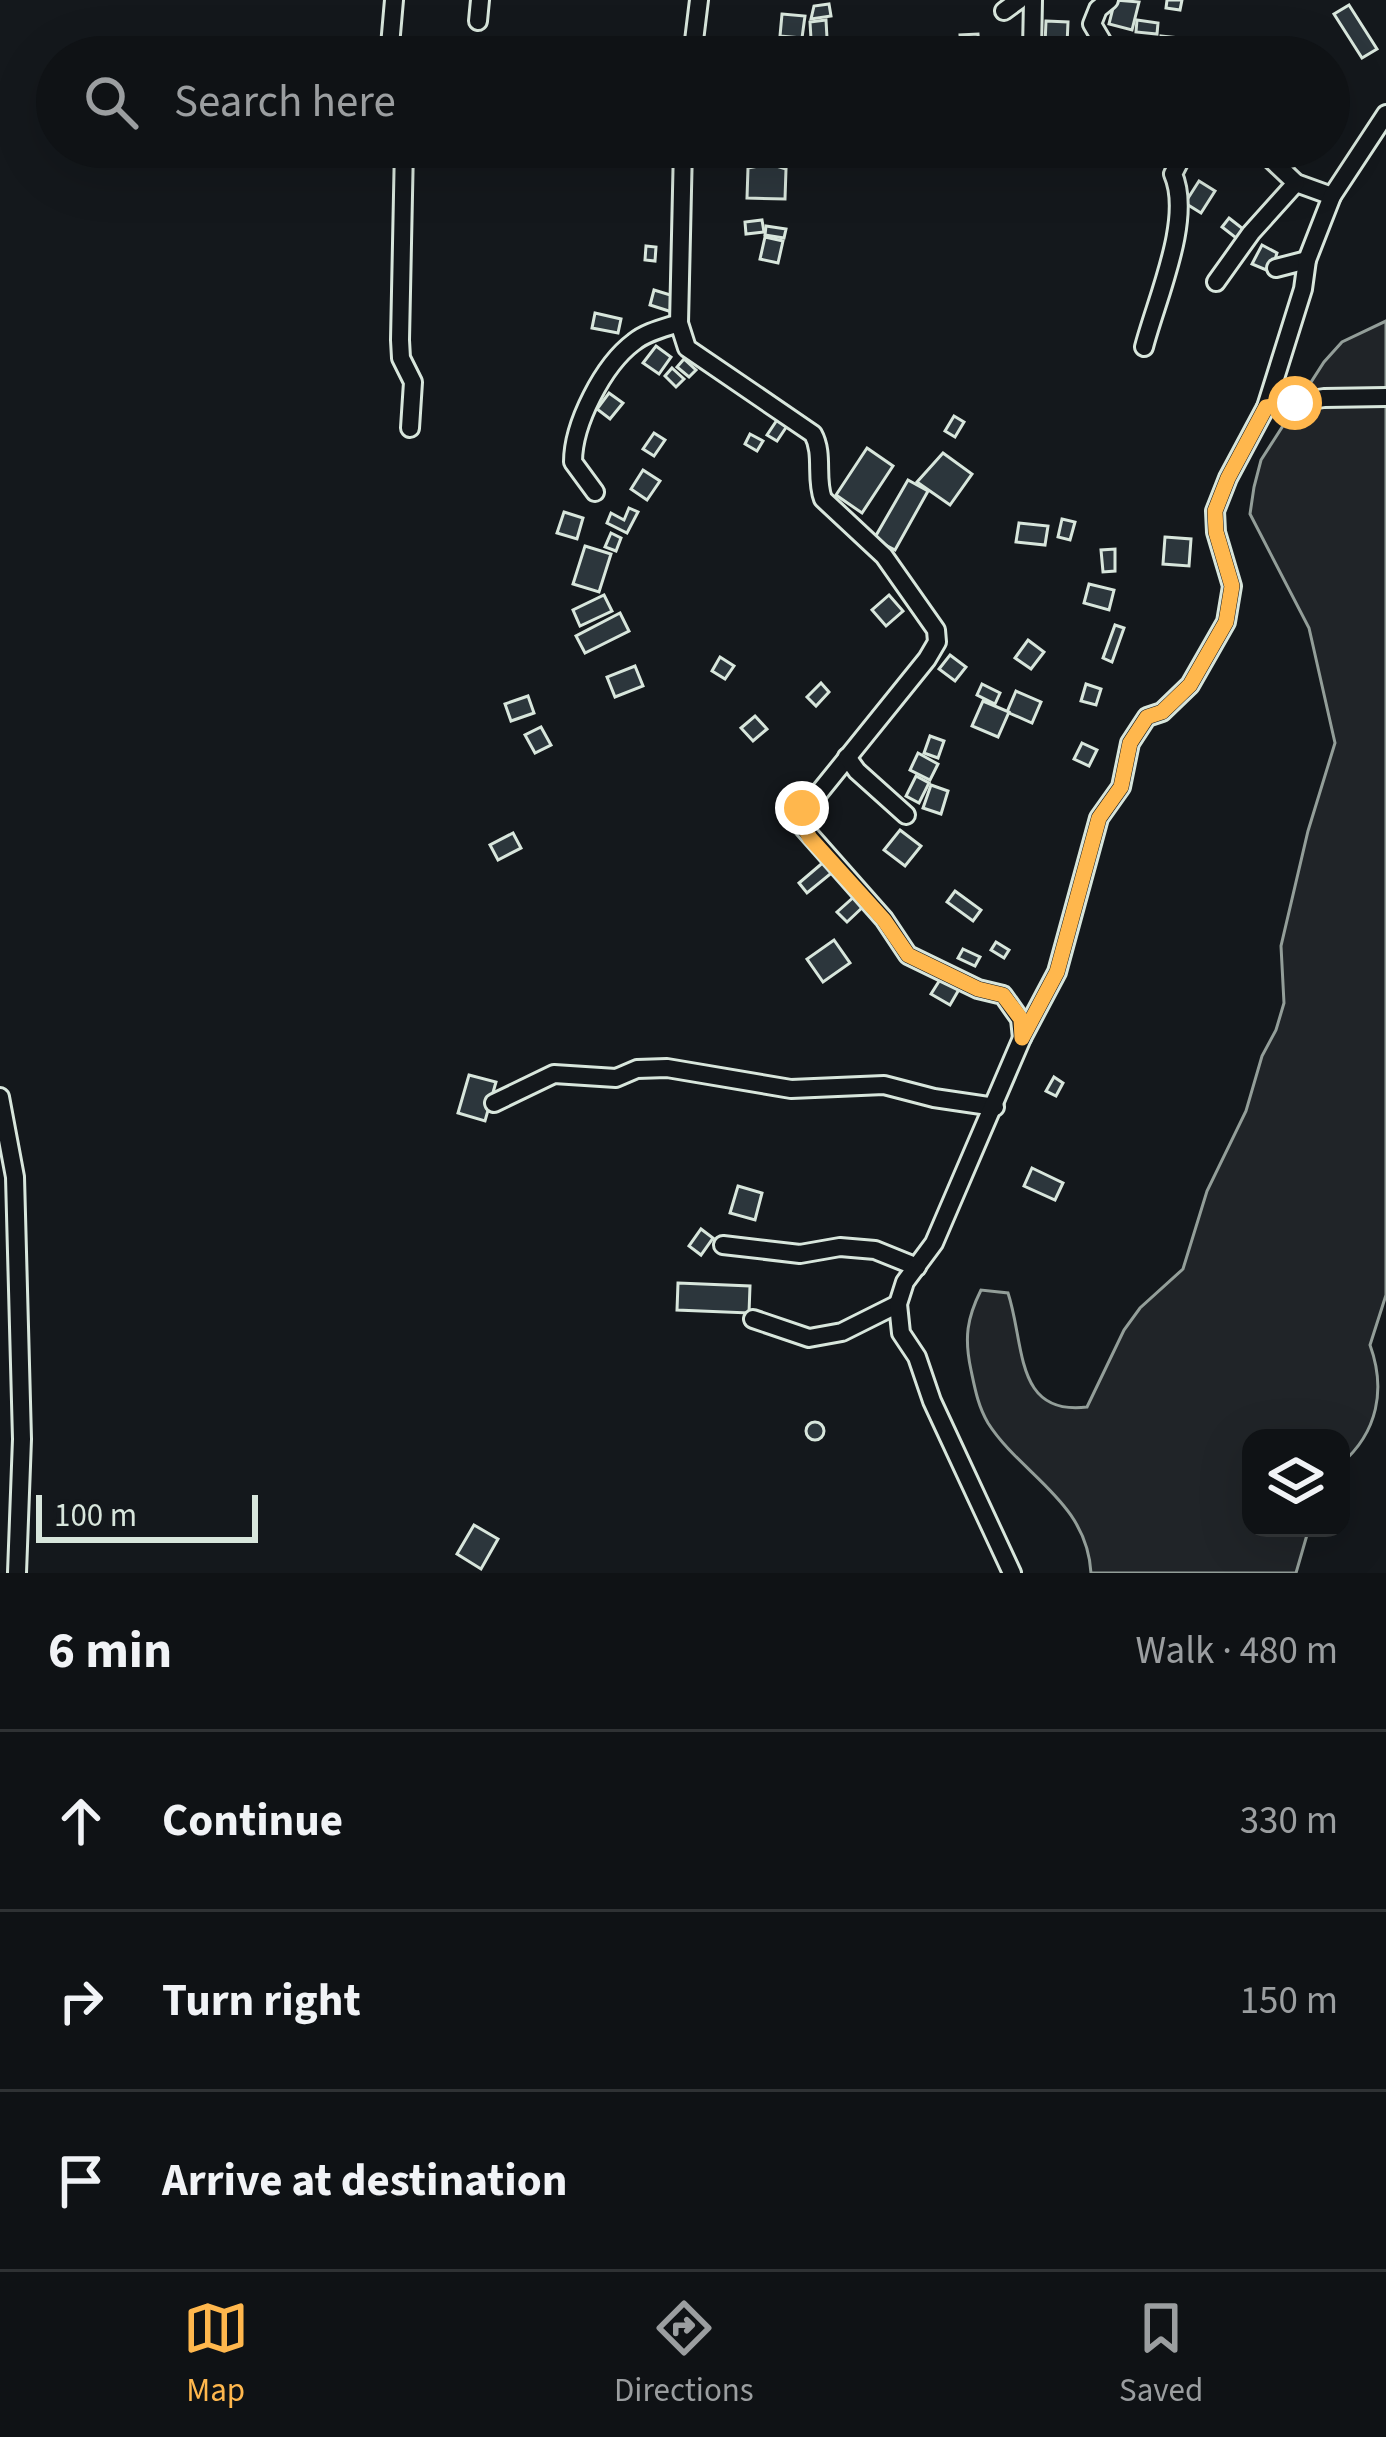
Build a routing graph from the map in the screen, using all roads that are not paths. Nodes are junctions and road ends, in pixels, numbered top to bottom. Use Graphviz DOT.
graph roads {
  1 [pos="394,0"];
  2 [pos="480,0"];
  3 [pos="698,0"];
  4 [pos="1033,0"];
  5 [pos="1109,0"];
  6 [pos="478,21"];
  7 [pos="390,36"];
  8 [pos="694,36"];
  9 [pos="1032,36"];
  10 [pos="1099,36"];
  11 [pos="1386,114"];
  12 [pos="404,168"];
  13 [pos="683,168"];
  14 [pos="1176,168"];
  15 [pos="1280,168"];
  16 [pos="1296,183"];
  17 [pos="1332,196"];
  18 [pos="1307,260"];
  19 [pos="1276,268"];
  20 [pos="1216,282"];
  21 [pos="679,322"];
  22 [pos="1144,347"];
  23 [pos="1386,397"];
  24 [pos="1266,407"];
  25 [pos="410,428"];
  26 [pos="595,492"];
  27 [pos="847,758"];
  28 [pos="906,815"];
  29 [pos="1022,1038"];
  30 [pos="0,1097"];
  31 [pos="494,1103"];
  32 [pos="995,1107"];
  33 [pos="723,1245"];
  34 [pos="917,1267"];
  35 [pos="898,1304"];
  36 [pos="753,1319"];
  37 [pos="0,1518"];
  38 [pos="20,1527"];
  39 [pos="16,1573"];
  40 [pos="1012,1573"];
  1 -- 7 [label="street"];
  2 -- 6 [label="street"];
  3 -- 8 [label="street"];
  4 -- 9 [label="street"];
  5 -- 10 [label="street"];
  11 -- 17 [label="street"];
  12 -- 25 [label="street"];
  13 -- 21 [label="street"];
  14 -- 22 [label="street"];
  15 -- 16 [label="street"];
  16 -- 17 [label="street"];
  16 -- 20 [label="street"];
  17 -- 18 [label="street"];
  18 -- 19 [label="street"];
  18 -- 24 [label="street"];
  21 -- 26 [label="street"];
  21 -- 27 [label="street"];
  23 -- 24 [label="street"];
  24 -- 29 [label="street"];
  27 -- 28 [label="street"];
  27 -- 29 [label="street"];
  29 -- 32 [label="street"];
  30 -- 38 [label="street"];
  31 -- 32 [label="street"];
  32 -- 34 [label="street"];
  33 -- 34 [label="street"];
  34 -- 35 [label="street"];
  35 -- 36 [label="street"];
  35 -- 40 [label="street"];
  37 -- 38 [label="street"];
  38 -- 39 [label="street"];
}
